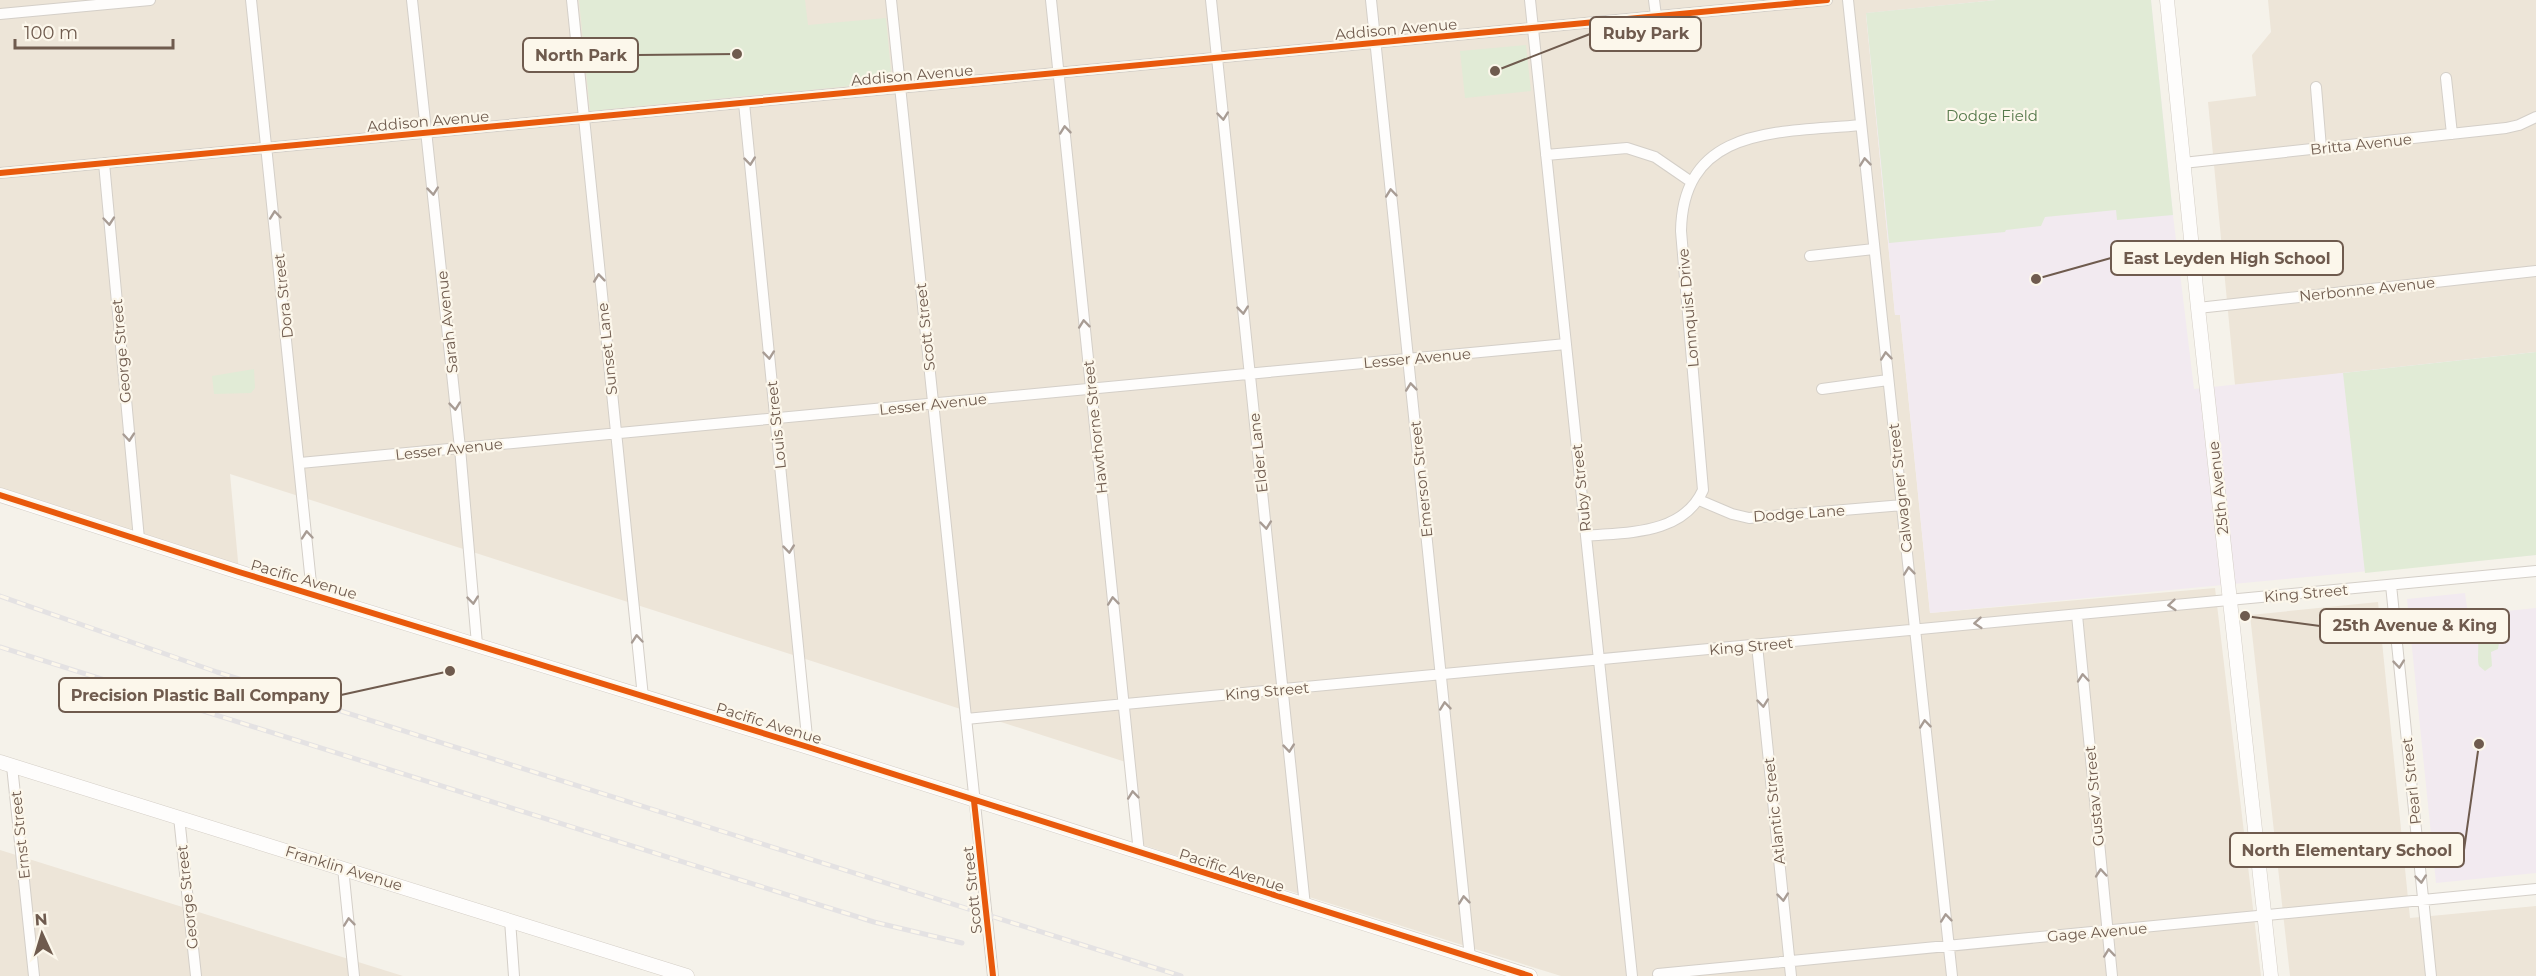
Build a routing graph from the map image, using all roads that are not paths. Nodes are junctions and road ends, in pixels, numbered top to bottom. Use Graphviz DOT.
graph roads {
  1 [pos="150,0"];
  2 [pos="251,0"];
  3 [pos="412,0"];
  4 [pos="572,0"];
  5 [pos="891,0"];
  6 [pos="1051,0"];
  7 [pos="1211,0"];
  8 [pos="1371,0"];
  9 [pos="1530,0"];
  10 [pos="1654,0"];
  11 [pos="1827,0"];
  12 [pos="1848,0"];
  13 [pos="2167,0"];
  14 [pos="0,14"];
  15 [pos="1656,15"];
  16 [pos="1533,28"];
  17 [pos="1376,43"];
  18 [pos="1217,58"];
  19 [pos="1059,73"];
  20 [pos="2446,78"];
  21 [pos="2316,87"];
  22 [pos="900,88"];
  23 [pos="744,103"];
  24 [pos="2536,117"];
  25 [pos="583,118"];
  26 [pos="1861,125"];
  27 [pos="427,133"];
  28 [pos="2452,134"];
  29 [pos="268,148"];
  30 [pos="2321,148"];
  31 [pos="1546,154"];
  32 [pos="104,163"];
  33 [pos="2183,163"];
  34 [pos="0,173"];
  35 [pos="1690,181"];
  36 [pos="1874,249"];
  37 [pos="1810,256"];
  38 [pos="2536,271"];
  39 [pos="2198,308"];
  40 [pos="1566,344"];
  41 [pos="1408,358"];
  42 [pos="1250,373"];
  43 [pos="1888,380"];
  44 [pos="1091,388"];
  45 [pos="1822,389"];
  46 [pos="933,404"];
  47 [pos="776,420"];
  48 [pos="615,434"];
  49 [pos="460,448"];
  50 [pos="300,463"];
  51 [pos="0,495"];
  52 [pos="1699,500"];
  53 [pos="1903,505"];
  54 [pos="1586,536"];
  55 [pos="139,539"];
  56 [pos="2536,572"];
  57 [pos="2391,585"];
  58 [pos="312,593"];
  59 [pos="2230,600"];
  60 [pos="2077,615"];
  61 [pos="1915,629"];
  62 [pos="477,644"];
  63 [pos="1757,645"];
  64 [pos="1598,660"];
  65 [pos="1441,674"];
  66 [pos="1282,690"];
  67 [pos="643,697"];
  68 [pos="1124,704"];
  69 [pos="966,719"];
  70 [pos="808,747"];
  71 [pos="6,764"];
  72 [pos="974,801"];
  73 [pos="179,817"];
  74 [pos="1139,853"];
  75 [pos="343,868"];
  76 [pos="2536,889"];
  77 [pos="2423,900"];
  78 [pos="1305,906"];
  79 [pos="2265,916"];
  80 [pos="510,920"];
  81 [pos="2107,931"];
  82 [pos="1948,946"];
  83 [pos="1470,958"];
  84 [pos="1789,961"];
  85 [pos="1658,975"];
  86 [pos="34,976"];
  87 [pos="196,976"];
  88 [pos="354,976"];
  89 [pos="514,976"];
  90 [pos="687,976"];
  91 [pos="993,976"];
  92 [pos="1530,976"];
  93 [pos="1632,976"];
  94 [pos="1791,976"];
  95 [pos="1952,976"];
  96 [pos="2112,976"];
  97 [pos="2271,976"];
  98 [pos="2431,976"];
  1 -- 14 [label="street"];
  2 -- 29 [label="street, Dora Street"];
  3 -- 27 [label="street, Sarah Avenue"];
  4 -- 25 [label="street, Sunset Lane"];
  5 -- 22 [label="street, Scott Street"];
  6 -- 19 [label="street, Hawthorne Street"];
  7 -- 18 [label="street, Elder Lane"];
  8 -- 17 [label="street, Emerson Street"];
  9 -- 16 [label="street, Ruby Street"];
  10 -- 15 [label="street"];
  11 -- 15 [label="street, Addison Avenue"];
  12 -- 26 [label="street, Calwagner Street"];
  13 -- 33 [label="street, 25th Avenue"];
  15 -- 16 [label="street, Addison Avenue"];
  16 -- 17 [label="street, Addison Avenue"];
  16 -- 31 [label="street, Ruby Street"];
  17 -- 18 [label="street, Addison Avenue"];
  41 -- 17 [label="street, Emerson Street, one-way"];
  18 -- 19 [label="street, Addison Avenue"];
  18 -- 42 [label="street, Elder Lane, one-way"];
  19 -- 22 [label="street, Addison Avenue"];
  44 -- 19 [label="street, Hawthorne Street, one-way"];
  20 -- 28 [label="street"];
  21 -- 30 [label="street"];
  22 -- 23 [label="street, Addison Avenue"];
  22 -- 46 [label="street, Scott Street"];
  23 -- 25 [label="street, Addison Avenue"];
  23 -- 47 [label="street, Louis Street, one-way"];
  24 -- 28 [label="street, Britta Avenue"];
  25 -- 27 [label="street, Addison Avenue"];
  48 -- 25 [label="street, Sunset Lane, one-way"];
  26 -- 35 [label="street, Lonnquist Drive"];
  36 -- 26 [label="street, Calwagner Street, one-way"];
  27 -- 29 [label="street, Addison Avenue"];
  27 -- 49 [label="street, Sarah Avenue, one-way"];
  28 -- 30 [label="street, Britta Avenue"];
  29 -- 32 [label="street, Addison Avenue"];
  50 -- 29 [label="street, Dora Street, one-way"];
  30 -- 33 [label="street, Britta Avenue"];
  31 -- 35 [label="street"];
  31 -- 40 [label="street, Ruby Street"];
  32 -- 34 [label="street, Addison Avenue"];
  32 -- 55 [label="street, George Street, one-way"];
  33 -- 39 [label="street, 25th Avenue"];
  35 -- 52 [label="street, Lonnquist Drive"];
  36 -- 37 [label="street"];
  43 -- 36 [label="street, Calwagner Street, one-way"];
  38 -- 39 [label="street, Nerbonne Avenue"];
  39 -- 59 [label="street, 25th Avenue"];
  40 -- 41 [label="street, Lesser Avenue"];
  40 -- 54 [label="street, Ruby Street"];
  41 -- 42 [label="street, Lesser Avenue"];
  65 -- 41 [label="street, Emerson Street, one-way"];
  42 -- 44 [label="street, Lesser Avenue"];
  42 -- 66 [label="street, Elder Lane, one-way"];
  43 -- 45 [label="street"];
  43 -- 53 [label="street, Calwagner Street"];
  44 -- 46 [label="street, Lesser Avenue"];
  68 -- 44 [label="street, Hawthorne Street, one-way"];
  46 -- 47 [label="street, Lesser Avenue"];
  46 -- 69 [label="street, Scott Street"];
  47 -- 48 [label="street, Lesser Avenue"];
  47 -- 70 [label="street, Louis Street, one-way"];
  48 -- 49 [label="street, Lesser Avenue"];
  67 -- 48 [label="street, Sunset Lane, one-way"];
  49 -- 50 [label="street, Lesser Avenue"];
  49 -- 62 [label="street, Sarah Avenue, one-way"];
  58 -- 50 [label="street, Dora Street, one-way"];
  51 -- 55 [label="street, Pacific Avenue"];
  52 -- 53 [label="street, Dodge Lane"];
  52 -- 54 [label="street"];
  61 -- 53 [label="street, Calwagner Street, one-way"];
  54 -- 64 [label="street, Ruby Street"];
  55 -- 58 [label="street, Pacific Avenue"];
  56 -- 57 [label="street, King Street"];
  57 -- 59 [label="street, King Street"];
  57 -- 77 [label="street, Pearl Street, one-way"];
  58 -- 62 [label="street, Pacific Avenue"];
  59 -- 60 [label="street, King Street, one-way"];
  59 -- 79 [label="street, 25th Avenue"];
  60 -- 61 [label="street, King Street, one-way"];
  81 -- 60 [label="street, Gustav Street, one-way"];
  61 -- 63 [label="street, King Street"];
  82 -- 61 [label="street, Calwagner Street, one-way"];
  62 -- 67 [label="street, Pacific Avenue"];
  63 -- 64 [label="street, King Street"];
  63 -- 84 [label="street, Atlantic Street, one-way"];
  64 -- 65 [label="street, King Street"];
  64 -- 93 [label="street, Ruby Street"];
  65 -- 66 [label="street, King Street"];
  83 -- 65 [label="street, Emerson Street, one-way"];
  66 -- 68 [label="street, King Street"];
  66 -- 78 [label="street, Elder Lane, one-way"];
  67 -- 70 [label="street, Pacific Avenue"];
  68 -- 69 [label="street, King Street"];
  74 -- 68 [label="street, Hawthorne Street, one-way"];
  69 -- 72 [label="street, Scott Street"];
  70 -- 72 [label="street, Pacific Avenue"];
  71 -- 73 [label="street, Franklin Avenue"];
  71 -- 86 [label="street, Ernst Street"];
  72 -- 74 [label="street, Pacific Avenue"];
  72 -- 91 [label="street, Scott Street"];
  73 -- 75 [label="street, Franklin Avenue"];
  73 -- 87 [label="street, George Street"];
  74 -- 78 [label="street, Pacific Avenue"];
  75 -- 80 [label="street, Franklin Avenue"];
  88 -- 75 [label="street, one-way"];
  76 -- 77 [label="street, Gage Avenue"];
  77 -- 79 [label="street, Gage Avenue"];
  77 -- 98 [label="street, Pearl Street"];
  78 -- 83 [label="street, Pacific Avenue"];
  79 -- 81 [label="street, Gage Avenue"];
  79 -- 97 [label="street, 25th Avenue"];
  80 -- 89 [label="street"];
  80 -- 90 [label="street, Franklin Avenue"];
  81 -- 82 [label="street, Gage Avenue"];
  96 -- 81 [label="street, Gustav Street, one-way"];
  82 -- 84 [label="street, Gage Avenue"];
  82 -- 95 [label="street, Calwagner Street"];
  83 -- 92 [label="street, Pacific Avenue"];
  84 -- 85 [label="street, Gage Avenue"];
  84 -- 94 [label="street, Atlantic Street"];
}
